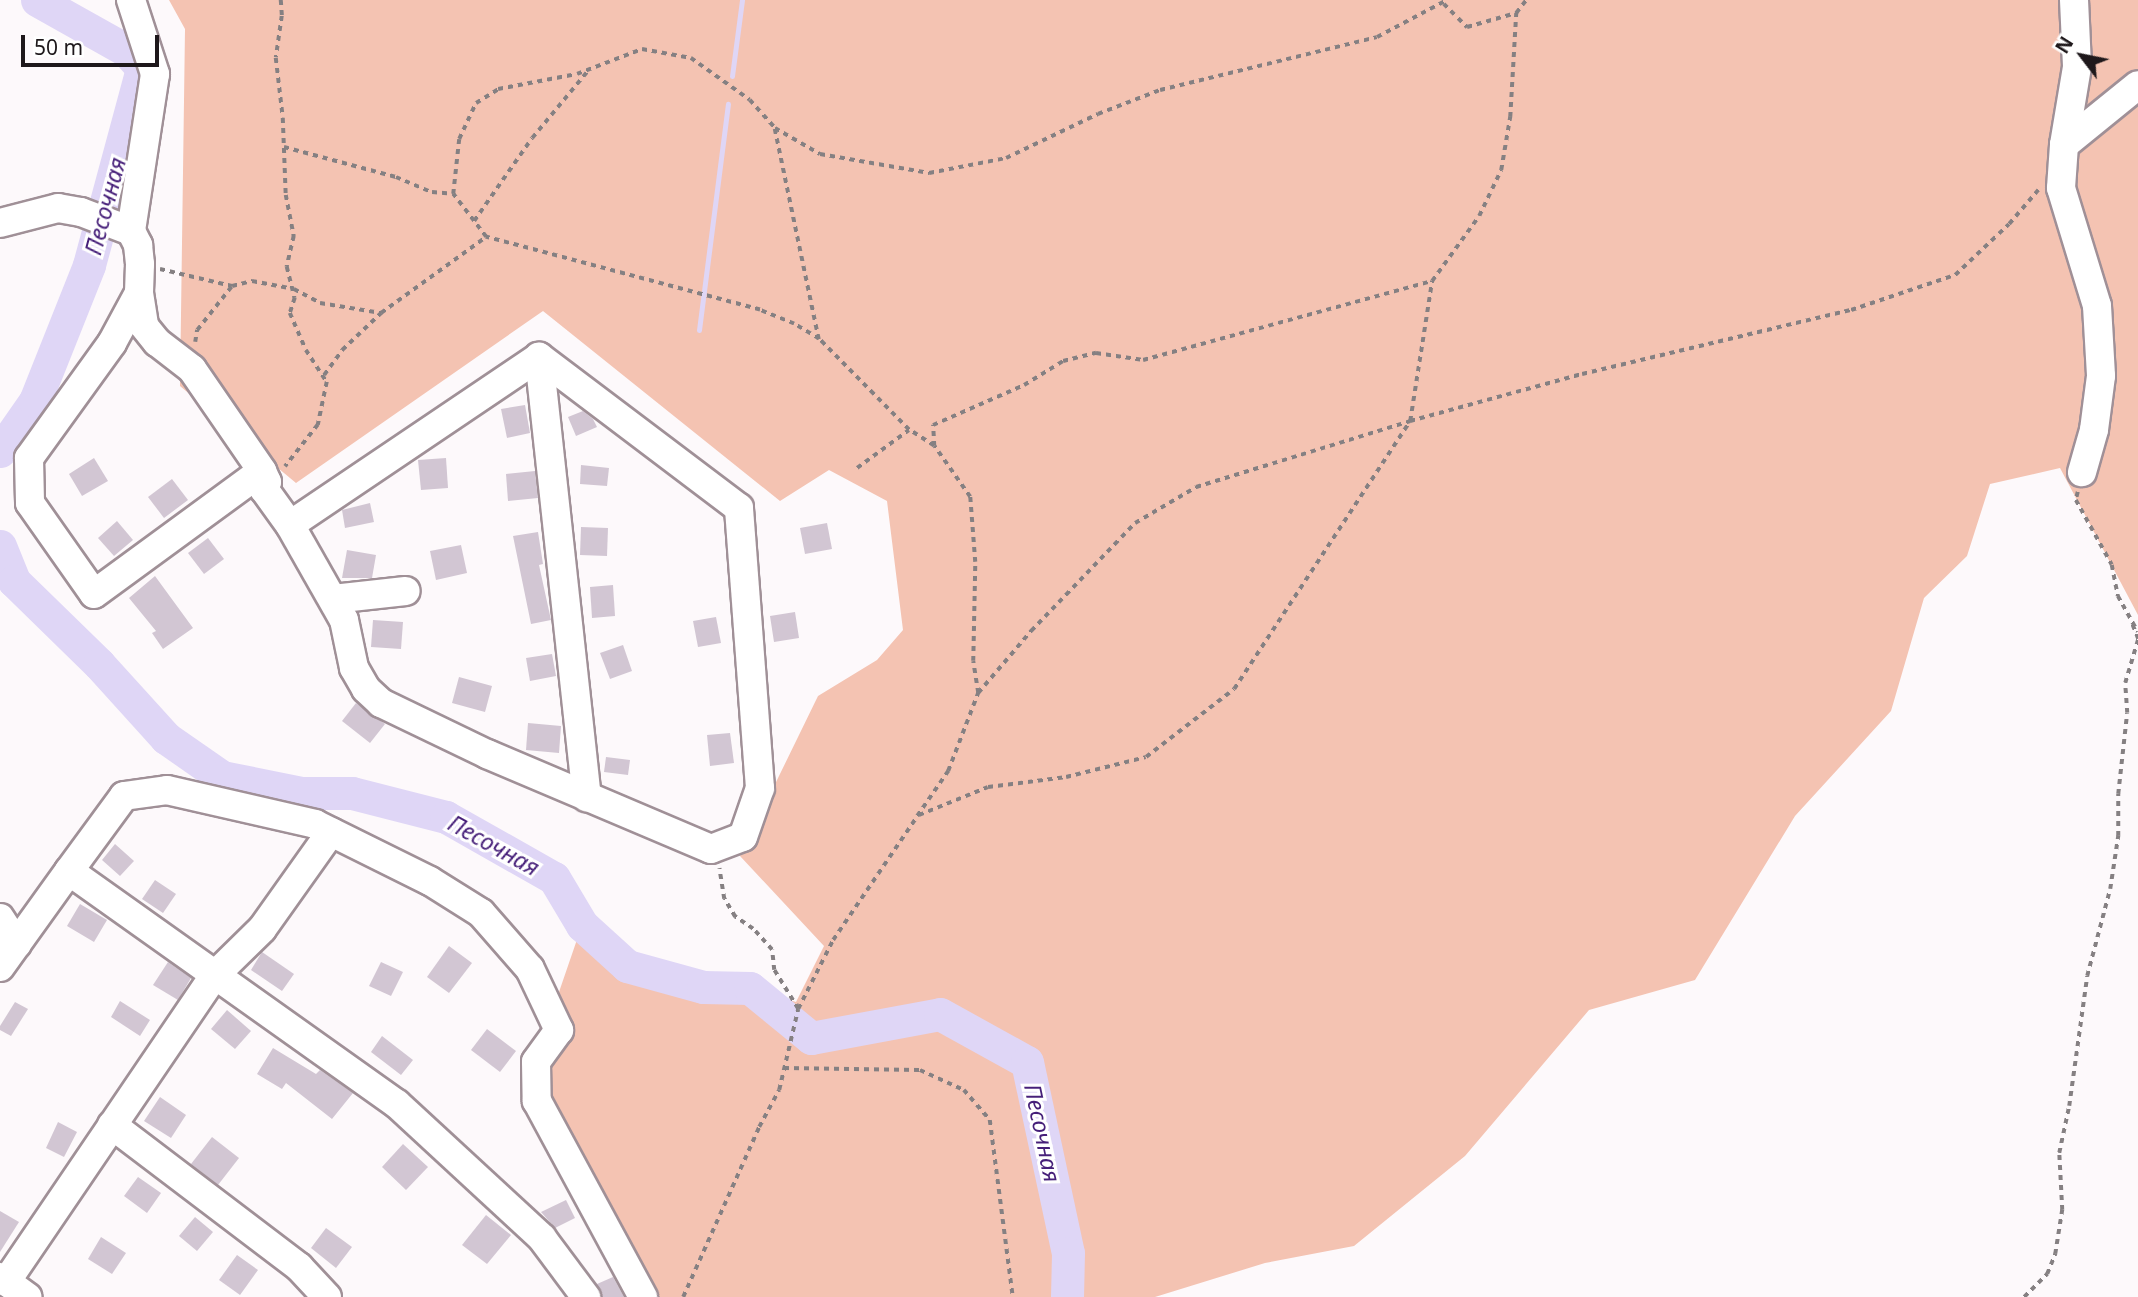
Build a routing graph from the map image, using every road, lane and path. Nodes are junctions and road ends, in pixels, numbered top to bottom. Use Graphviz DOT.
graph roads {
  1 [pos="131,0"];
  2 [pos="281,0"];
  3 [pos="1526,0"];
  4 [pos="2074,0"];
  5 [pos="1445,2"];
  6 [pos="1516,13"];
  7 [pos="589,69"];
  8 [pos="2138,85"];
  9 [pos="775,128"];
  10 [pos="2064,145"];
  11 [pos="284,147"];
  12 [pos="2043,181"];
  13 [pos="453,194"];
  14 [pos="474,221"];
  15 [pos="0,223"];
  16 [pos="131,231"];
  17 [pos="486,237"];
  18 [pos="141,264"];
  19 [pos="1432,281"];
  20 [pos="232,286"];
  21 [pos="294,289"];
  22 [pos="139,293"];
  23 [pos="381,313"];
  24 [pos="819,339"];
  25 [pos="539,357"];
  26 [pos="192,369"];
  27 [pos="324,375"];
  28 [pos="1410,421"];
  29 [pos="909,430"];
  30 [pos="934,446"];
  31 [pos="857,468"];
  32 [pos="2082,472"];
  33 [pos="265,476"];
  34 [pos="290,525"];
  35 [pos="405,591"];
  36 [pos="333,599"];
  37 [pos="2132,624"];
  38 [pos="2138,632"];
  39 [pos="978,693"];
  40 [pos="587,797"];
  41 [pos="917,816"];
  42 [pos="331,832"];
  43 [pos="710,849"];
  44 [pos="69,871"];
  45 [pos="0,918"];
  46 [pos="17,944"];
  47 [pos="0,967"];
  48 [pos="214,976"];
  49 [pos="798,1011"];
  50 [pos="784,1068"];
  51 [pos="113,1125"];
  52 [pos="12,1285"];
  53 [pos="327,1297"];
  54 [pos="586,1297"];
  55 [pos="643,1297"];
  56 [pos="683,1297"];
  57 [pos="1013,1297"];
  58 [pos="2024,1297"];
  1 -- 16 [label="street"];
  2 -- 11 [label="path"];
  3 -- 6 [label="path"];
  4 -- 10 [label="street"];
  5 -- 6 [label="path"];
  5 -- 9 [label="path"];
  6 -- 19 [label="path"];
  7 -- 9 [label="path"];
  7 -- 13 [label="path"];
  7 -- 14 [label="path"];
  8 -- 10 [label="street"];
  9 -- 24 [label="path"];
  10 -- 32 [label="street"];
  11 -- 13 [label="path"];
  11 -- 21 [label="path"];
  12 -- 28 [label="path"];
  13 -- 14 [label="path"];
  14 -- 17 [label="path"];
  15 -- 16 [label="street"];
  16 -- 18 [label="street"];
  17 -- 23 [label="path"];
  17 -- 24 [label="path"];
  18 -- 20 [label="path"];
  18 -- 22 [label="street"];
  19 -- 28 [label="path"];
  19 -- 30 [label="path"];
  20 -- 21 [label="path"];
  20 -- 26 [label="path"];
  21 -- 23 [label="path"];
  21 -- 27 [label="path"];
  22 -- 26 [label="street"];
  22 -- 33 [label="street"];
  23 -- 27 [label="path"];
  24 -- 29 [label="path"];
  25 -- 34 [label="street"];
  25 -- 40 [label="street"];
  25 -- 43 [label="street"];
  26 -- 33 [label="street"];
  27 -- 33 [label="path"];
  28 -- 39 [label="path"];
  28 -- 41 [label="path"];
  29 -- 30 [label="path"];
  29 -- 31 [label="path"];
  30 -- 39 [label="path"];
  32 -- 37 [label="path"];
  33 -- 34 [label="street"];
  34 -- 36 [label="street"];
  35 -- 36 [label="street"];
  36 -- 40 [label="street"];
  37 -- 38 [label="path"];
  37 -- 58 [label="path"];
  39 -- 41 [label="path"];
  40 -- 43 [label="street"];
  41 -- 49 [label="path"];
  42 -- 44 [label="street"];
  42 -- 48 [label="street"];
  42 -- 55 [label="street"];
  43 -- 49 [label="path"];
  44 -- 46 [label="street"];
  44 -- 48 [label="street"];
  45 -- 46 [label="street"];
  46 -- 47 [label="street"];
  48 -- 51 [label="street"];
  48 -- 54 [label="street"];
  49 -- 50 [label="path"];
  50 -- 56 [label="path"];
  50 -- 57 [label="path"];
  51 -- 52 [label="street"];
  51 -- 53 [label="street"];
}
